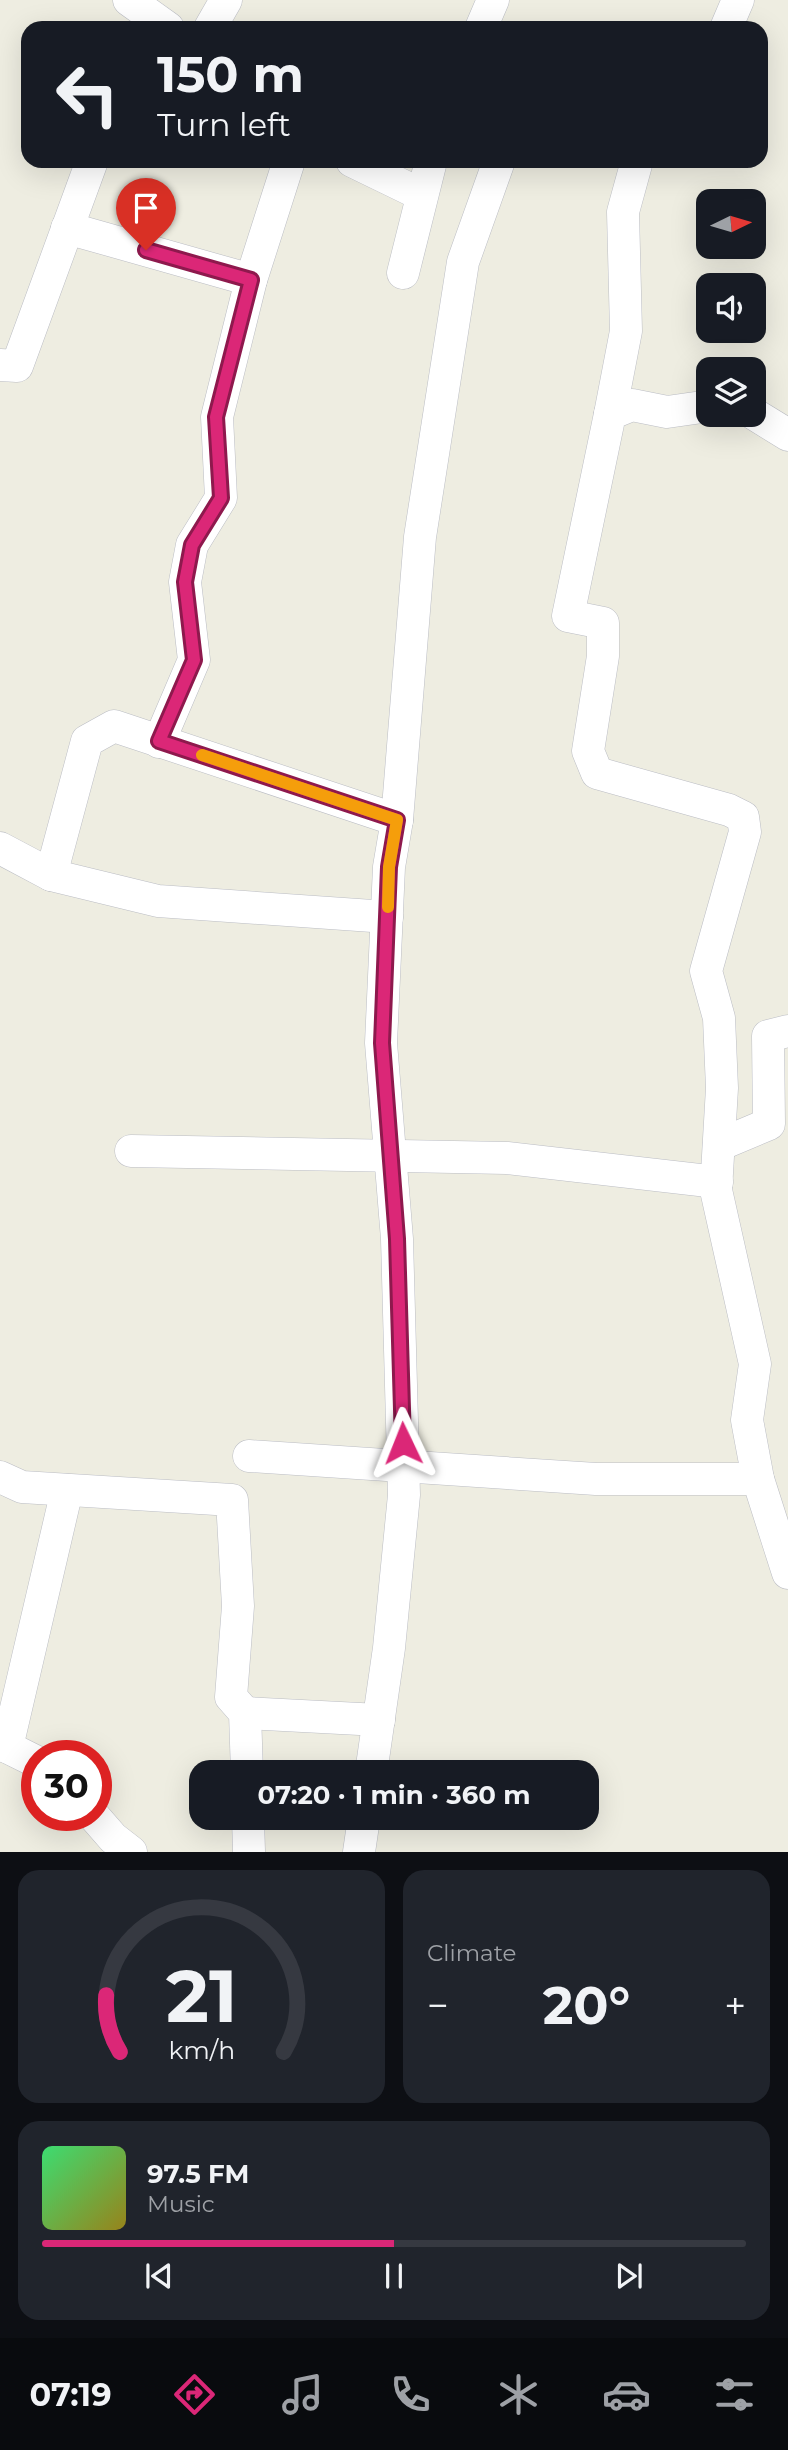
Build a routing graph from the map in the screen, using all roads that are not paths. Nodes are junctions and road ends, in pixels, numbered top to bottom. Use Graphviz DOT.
graph roads {
  1 [pos="226,0"];
  2 [pos="493,0"];
  3 [pos="738,0"];
  4 [pos="215,21"];
  5 [pos="484,21"];
  6 [pos="729,21"];
  7 [pos="89,168"];
  8 [pos="287,168"];
  9 [pos="366,168"];
  10 [pos="429,168"];
  11 [pos="497,168"];
  12 [pos="635,168"];
  13 [pos="420,194"];
  14 [pos="67,228"];
  15 [pos="403,273"];
  16 [pos="251,280"];
  17 [pos="0,365"];
  18 [pos="696,408"];
  19 [pos="610,414"];
  20 [pos="766,421"];
  21 [pos="788,435"];
  22 [pos="159,741"];
  23 [pos="397,820"];
  24 [pos="1,856"];
  25 [pos="51,875"];
  26 [pos="387,916"];
  27 [pos="788,1031"];
  28 [pos="778,1122"];
  29 [pos="719,1144"];
  30 [pos="131,1151"];
  31 [pos="390,1157"];
  32 [pos="717,1182"];
  33 [pos="249,1456"];
  34 [pos="404,1468"];
  35 [pos="0,1477"];
  36 [pos="758,1479"];
  37 [pos="67,1490"];
  38 [pos="788,1573"];
  39 [pos="245,1713"];
  40 [pos="379,1720"];
  41 [pos="4,1742"];
  42 [pos="21,1752"];
  43 [pos="247,1760"];
  44 [pos="374,1760"];
  45 [pos="248,1830"];
  46 [pos="362,1830"];
  47 [pos="249,1852"];
  48 [pos="359,1852"];
  1 -- 4 [label="street"];
  2 -- 5 [label="street"];
  3 -- 6 [label="street"];
  7 -- 14 [label="street"];
  8 -- 16 [label="street"];
  9 -- 13 [label="street"];
  10 -- 13 [label="street"];
  11 -- 23 [label="street"];
  12 -- 19 [label="street"];
  13 -- 15 [label="street"];
  14 -- 16 [label="street"];
  14 -- 17 [label="street"];
  16 -- 22 [label="street"];
  18 -- 19 [label="street"];
  19 -- 29 [label="street"];
  20 -- 21 [label="street"];
  22 -- 23 [label="street"];
  22 -- 25 [label="street"];
  23 -- 26 [label="street"];
  24 -- 25 [label="street"];
  25 -- 26 [label="street"];
  26 -- 31 [label="street"];
  27 -- 28 [label="street"];
  28 -- 29 [label="street"];
  29 -- 32 [label="street"];
  30 -- 31 [label="street"];
  31 -- 32 [label="street"];
  31 -- 34 [label="street"];
  32 -- 36 [label="street"];
  33 -- 34 [label="street"];
  34 -- 36 [label="street"];
  34 -- 40 [label="street"];
  35 -- 37 [label="street"];
  36 -- 38 [label="street"];
  37 -- 39 [label="street"];
  37 -- 41 [label="street"];
  39 -- 40 [label="street"];
  39 -- 43 [label="street"];
  40 -- 44 [label="street"];
  41 -- 42 [label="street"];
  45 -- 47 [label="street"];
  46 -- 48 [label="street"];
}
